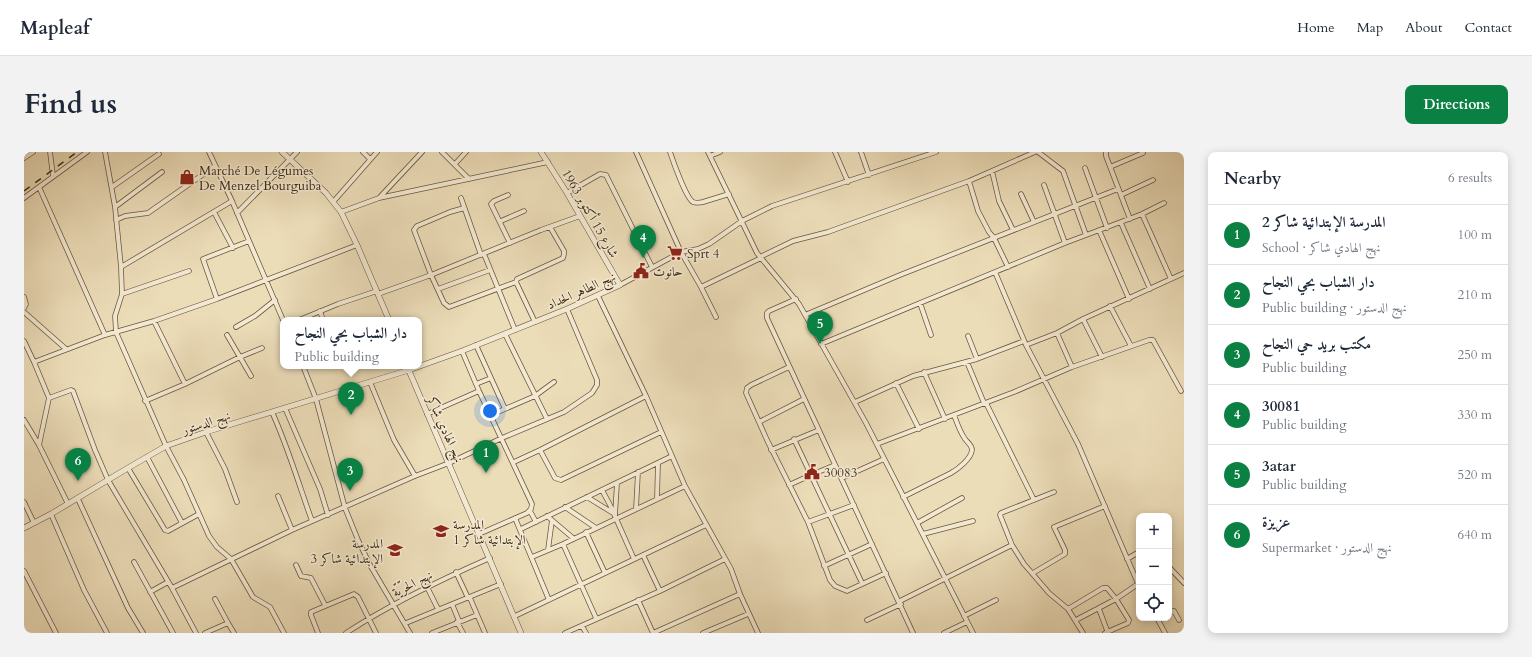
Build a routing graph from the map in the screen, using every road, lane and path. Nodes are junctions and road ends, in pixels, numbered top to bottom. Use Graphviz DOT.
graph roads {
  1 [pos="33,152"];
  2 [pos="50,152"];
  3 [pos="87,152"];
  4 [pos="105,152"];
  5 [pos="215,152"];
  6 [pos="282,152"];
  7 [pos="297,152"];
  8 [pos="363,152"];
  9 [pos="377,152"];
  10 [pos="422,152"];
  11 [pos="442,152"];
  12 [pos="466,152"];
  13 [pos="541,152"];
  14 [pos="636,152"];
  15 [pos="670,152"];
  16 [pos="720,152"];
  17 [pos="835,152"];
  18 [pos="860,152"];
  19 [pos="936,152"];
  20 [pos="1035,152"];
  21 [pos="1038,152"];
  22 [pos="1106,152"];
  23 [pos="1143,153"];
  24 [pos="159,154"];
  25 [pos="210,154"];
  26 [pos="709,154"];
  27 [pos="24,158"];
  28 [pos="290,159"];
  29 [pos="370,159"];
  30 [pos="548,162"];
  31 [pos="455,164"];
  32 [pos="215,166"];
  33 [pos="1110,167"];
  34 [pos="1085,168"];
  35 [pos="992,171"];
  36 [pos="162,172"];
  37 [pos="869,175"];
  38 [pos="53,176"];
  39 [pos="469,179"];
  40 [pos="1153,180"];
  41 [pos="969,181"];
  42 [pos="848,182"];
  43 [pos="1044,185"];
  44 [pos="39,187"];
  45 [pos="112,187"];
  46 [pos="1118,189"];
  47 [pos="567,193"];
  48 [pos="729,194"];
  49 [pos="1021,194"];
  50 [pos="508,195"];
  51 [pos="1120,195"];
  52 [pos="1096,197"];
  53 [pos="24,198"];
  54 [pos="379,198"];
  55 [pos="461,198"];
  56 [pos="334,201"];
  57 [pos="232,202"];
  58 [pos="1164,203"];
  59 [pos="1075,205"];
  60 [pos="115,206"];
  61 [pos="464,208"];
  62 [pos="524,211"];
  63 [pos="214,212"];
  64 [pos="341,212"];
  65 [pos="237,213"];
  66 [pos="1054,214"];
  67 [pos="1142,214"];
  68 [pos="580,216"];
  69 [pos="1130,219"];
  70 [pos="116,220"];
  71 [pos="742,221"];
  72 [pos="500,222"];
  73 [pos="1034,222"];
  74 [pos="1121,222"];
  75 [pos="550,227"];
  76 [pos="1107,228"];
  77 [pos="1013,230"];
  78 [pos="1099,230"];
  79 [pos="1086,235"];
  80 [pos="994,238"];
  81 [pos="249,241"];
  82 [pos="510,243"];
  83 [pos="1065,243"];
  84 [pos="357,244"];
  85 [pos="233,248"];
  86 [pos="681,252"];
  87 [pos="483,254"];
  88 [pos="760,258"];
  89 [pos="121,267"];
  90 [pos="652,267"];
  91 [pos="1008,267"];
  92 [pos="490,270"];
  93 [pos="188,271"];
  94 [pos="995,272"];
  95 [pos="1184,273"];
  96 [pos="431,275"];
  97 [pos="1171,279"];
  98 [pos="266,280"];
  99 [pos="516,282"];
  100 [pos="620,285"];
  101 [pos="701,287"];
  102 [pos="498,288"];
  103 [pos="1150,288"];
  104 [pos="438,289"];
  105 [pos="377,292"];
  106 [pos="122,294"];
  107 [pos="24,296"];
  108 [pos="598,296"];
  109 [pos="217,299"];
  110 [pos="796,299"];
  111 [pos="1129,299"];
  112 [pos="275,300"];
  113 [pos="920,303"];
  114 [pos="1110,306"];
  115 [pos="24,308"];
  116 [pos="567,309"];
  117 [pos="320,311"];
  118 [pos="24,312"];
  119 [pos="805,315"];
  120 [pos="282,317"];
  121 [pos="306,317"];
  122 [pos="322,317"];
  123 [pos="388,317"];
  124 [pos="716,317"];
  125 [pos="1083,319"];
  126 [pos="154,321"];
  127 [pos="536,322"];
  128 [pos="236,327"];
  129 [pos="514,330"];
  130 [pos="116,332"];
  131 [pos="1057,333"];
  132 [pos="505,334"];
  133 [pos="105,335"];
  134 [pos="227,335"];
  135 [pos="931,335"];
  136 [pos="968,336"];
  137 [pos="24,341"];
  138 [pos="1025,343"];
  139 [pos="821,344"];
  140 [pos="476,345"];
  141 [pos="1131,346"];
  142 [pos="262,348"];
  143 [pos="66,349"];
  144 [pos="462,351"];
  145 [pos="240,357"];
  146 [pos="1102,357"];
  147 [pos="977,359"];
  148 [pos="34,362"];
  149 [pos="967,362"];
  150 [pos="422,364"];
  151 [pos="790,367"];
  152 [pos="1072,367"];
  153 [pos="304,369"];
  154 [pos="405,369"];
  155 [pos="408,369"];
  156 [pos="924,372"];
  157 [pos="251,376"];
  158 [pos="491,378"];
  159 [pos="1043,380"];
  160 [pos="370,382"];
  161 [pos="554,382"];
  162 [pos="896,383"];
  163 [pos="185,384"];
  164 [pos="476,384"];
  165 [pos="479,391"];
  166 [pos="1181,391"];
  167 [pos="535,396"];
  168 [pos="646,396"];
  169 [pos="49,398"];
  170 [pos="316,399"];
  171 [pos="804,400"];
  172 [pos="146,401"];
  173 [pos="855,402"];
  174 [pos="985,403"];
  175 [pos="285,408"];
  176 [pos="505,410"];
  177 [pos="272,412"];
  178 [pos="427,414"];
  179 [pos="491,415"];
  180 [pos="954,415"];
  181 [pos="547,419"];
  182 [pos="945,419"];
  183 [pos="24,420"];
  184 [pos="758,422"];
  185 [pos="919,429"];
  186 [pos="819,430"];
  187 [pos="206,432"];
  188 [pos="661,432"];
  189 [pos="502,438"];
  190 [pos="794,439"];
  191 [pos="877,444"];
  192 [pos="39,446"];
  193 [pos="166,446"];
  194 [pos="540,450"];
  195 [pos="771,450"];
  196 [pos="672,456"];
  197 [pos="147,457"];
  198 [pos="884,459"];
  199 [pos="514,462"];
  200 [pos="449,463"];
  201 [pos="658,463"];
  202 [pos="836,465"];
  203 [pos="128,468"];
  204 [pos="638,472"];
  205 [pos="810,475"];
  206 [pos="415,476"];
  207 [pos="842,478"];
  208 [pos="108,480"];
  209 [pos="617,483"];
  210 [pos="789,485"];
  211 [pos="685,486"];
  212 [pos="602,490"];
  213 [pos="1054,492"];
  214 [pos="278,496"];
  215 [pos="587,497"];
  216 [pos="903,497"];
  217 [pos="962,498"];
  218 [pos="78,499"];
  219 [pos="657,499"];
  220 [pos="1034,500"];
  221 [pos="24,502"];
  222 [pos="237,502"];
  223 [pos="68,504"];
  224 [pos="854,505"];
  225 [pos="1105,506"];
  226 [pos="566,507"];
  227 [pos="345,508"];
  228 [pos="636,509"];
  229 [pos="530,511"];
  230 [pos="51,514"];
  231 [pos="199,514"];
  232 [pos="328,514"];
  233 [pos="614,515"];
  234 [pos="830,515"];
  235 [pos="547,516"];
  236 [pos="515,518"];
  237 [pos="552,520"];
  238 [pos="312,521"];
  239 [pos="973,521"];
  240 [pos="182,522"];
  241 [pos="536,522"];
  242 [pos="808,522"];
  243 [pos="34,523"];
  244 [pos="917,523"];
  245 [pos="706,525"];
  246 [pos="24,528"];
  247 [pos="596,528"];
  248 [pos="521,529"];
  249 [pos="292,530"];
  250 [pos="586,532"];
  251 [pos="479,534"];
  252 [pos="923,534"];
  253 [pos="573,538"];
  254 [pos="563,544"];
  255 [pos="872,544"];
  256 [pos="1012,545"];
  257 [pos="548,550"];
  258 [pos="1136,554"];
  259 [pos="643,555"];
  260 [pos="849,555"];
  261 [pos="532,557"];
  262 [pos="490,558"];
  263 [pos="231,559"];
  264 [pos="634,559"];
  265 [pos="725,559"];
  266 [pos="1127,559"];
  267 [pos="134,562"];
  268 [pos="296,565"];
  269 [pos="824,566"];
  270 [pos="1172,570"];
  271 [pos="24,571"];
  272 [pos="456,572"];
  273 [pos="605,573"];
  274 [pos="886,573"];
  275 [pos="1033,573"];
  276 [pos="946,578"];
  277 [pos="1136,578"];
  278 [pos="168,582"];
  279 [pos="862,583"];
  280 [pos="1184,583"];
  281 [pos="501,584"];
  282 [pos="581,585"];
  283 [pos="427,587"];
  284 [pos="1136,587"];
  285 [pos="172,588"];
  286 [pos="660,591"];
  287 [pos="150,592"];
  288 [pos="740,594"];
  289 [pos="469,598"];
  290 [pos="215,599"];
  291 [pos="1116,599"];
  292 [pos="549,600"];
  293 [pos="638,600"];
  294 [pos="996,600"];
  295 [pos="900,602"];
  296 [pos="393,604"];
  297 [pos="452,604"];
  298 [pos="325,605"];
  299 [pos="438,609"];
  300 [pos="1068,609"];
  301 [pos="1099,609"];
  302 [pos="1172,611"];
  303 [pos="748,614"];
  304 [pos="477,615"];
  305 [pos="515,616"];
  306 [pos="964,616"];
  307 [pos="369,618"];
  308 [pos="596,618"];
  309 [pos="867,620"];
  310 [pos="1076,620"];
  311 [pos="1179,620"];
  312 [pos="1159,621"];
  313 [pos="458,622"];
  314 [pos="967,622"];
  315 [pos="228,623"];
  316 [pos="406,623"];
  317 [pos="582,626"];
  318 [pos="56,633"];
  319 [pos="106,633"];
  320 [pos="143,633"];
  321 [pos="173,633"];
  322 [pos="196,633"];
  323 [pos="205,633"];
  324 [pos="234,633"];
  325 [pos="284,633"];
  326 [pos="318,633"];
  327 [pos="346,633"];
  328 [pos="376,633"];
  329 [pos="410,633"];
  330 [pos="432,633"];
  331 [pos="462,633"];
  332 [pos="485,633"];
  333 [pos="521,633"];
  334 [pos="565,633"];
  335 [pos="586,633"];
  336 [pos="653,633"];
  337 [pos="703,633"];
  338 [pos="758,633"];
  339 [pos="914,633"];
  340 [pos="944,633"];
  341 [pos="973,633"];
  342 [pos="1083,633"];
  343 [pos="1107,633"];
  344 [pos="1165,633"];
  1 -- 27 [label="street"];
  2 -- 38 [label="street"];
  3 -- 38 [label="street"];
  4 -- 45 [label="street"];
  5 -- 25 [label="street"];
  6 -- 28 [label="street"];
  7 -- 28 [label="street"];
  8 -- 29 [label="street"];
  9 -- 29 [label="street"];
  10 -- 54 [label="street"];
  11 -- 31 [label="street"];
  12 -- 31 [label="street"];
  13 -- 30 [label="street, شارع 15 أكتوبر 1963"];
  14 -- 86 [label="street"];
  15 -- 48 [label="street"];
  16 -- 26 [label="street"];
  17 -- 42 [label="street"];
  18 -- 37 [label="street"];
  19 -- 37 [label="street, نهج الطاهر الحداد"];
  20 -- 35 [label="street"];
  21 -- 59 [label="street"];
  22 -- 33 [label="street"];
  23 -- 33 [label="street"];
  24 -- 45 [label="street"];
  25 -- 32 [label="street"];
  26 -- 48 [label="street"];
  28 -- 56 [label="street"];
  28 -- 65 [label="street"];
  29 -- 56 [label="street"];
  30 -- 39 [label="street"];
  30 -- 47 [label="street, شارع 15 أكتوبر 1963"];
  31 -- 39 [label="street"];
  32 -- 57 [label="street"];
  32 -- 70 [label="street"];
  33 -- 46 [label="street"];
  34 -- 52 [label="street"];
  35 -- 41 [label="street"];
  35 -- 77 [label="street"];
  36 -- 60 [label="street"];
  37 -- 42 [label="street, نهج الطاهر الحداد"];
  38 -- 44 [label="street"];
  39 -- 54 [label="street"];
  40 -- 51 [label="street"];
  41 -- 80 [label="street"];
  41 -- 88 [label="street"];
  42 -- 71 [label="street, نهج الطاهر الحداد"];
  43 -- 66 [label="street"];
  44 -- 53 [label="street"];
  44 -- 133 [label="street"];
  45 -- 60 [label="street"];
  46 -- 51 [label="street"];
  46 -- 52 [label="street"];
  47 -- 68 [label="street, شارع 15 أكتوبر 1963"];
  47 -- 90 [label="street"];
  48 -- 71 [label="street"];
  49 -- 73 [label="street"];
  50 -- 72 [label="street"];
  51 -- 69 [label="street"];
  52 -- 59 [label="street"];
  52 -- 76 [label="street"];
  54 -- 64 [label="street"];
  55 -- 61 [label="street"];
  56 -- 64 [label="street"];
  57 -- 63 [label="street"];
  57 -- 65 [label="street"];
  58 -- 67 [label="street"];
  59 -- 66 [label="street"];
  59 -- 79 [label="street"];
  60 -- 70 [label="street"];
  61 -- 87 [label="street"];
  61 -- 96 [label="street"];
  62 -- 72 [label="street"];
  63 -- 85 [label="street"];
  63 -- 89 [label="street"];
  64 -- 84 [label="street"];
  65 -- 81 [label="street"];
  66 -- 73 [label="street"];
  66 -- 83 [label="street"];
  67 -- 69 [label="street"];
  67 -- 97 [label="street"];
  68 -- 75 [label="street"];
  68 -- 100 [label="street, شارع 15 أكتوبر 1963"];
  69 -- 74 [label="street"];
  70 -- 89 [label="street"];
  71 -- 86 [label="street, نهج الطاهر الحداد"];
  71 -- 88 [label="street"];
  72 -- 82 [label="street"];
  73 -- 77 [label="street"];
  74 -- 76 [label="street"];
  74 -- 103 [label="street"];
  75 -- 82 [label="street"];
  75 -- 99 [label="street"];
  76 -- 78 [label="street"];
  77 -- 80 [label="street"];
  78 -- 79 [label="street"];
  78 -- 111 [label="street"];
  79 -- 83 [label="street"];
  80 -- 91 [label="street"];
  80 -- 119 [label="street"];
  81 -- 85 [label="street"];
  81 -- 98 [label="street"];
  82 -- 87 [label="street"];
  83 -- 91 [label="street"];
  84 -- 98 [label="street"];
  84 -- 105 [label="street"];
  85 -- 109 [label="street"];
  86 -- 90 [label="street, نهج الطاهر الحداد"];
  86 -- 101 [label="street"];
  87 -- 92 [label="street"];
  87 -- 96 [label="street"];
  88 -- 101 [label="street"];
  88 -- 110 [label="street"];
  89 -- 106 [label="street"];
  90 -- 100 [label="street, نهج الطاهر الحداد"];
  91 -- 94 [label="street"];
  92 -- 102 [label="street"];
  92 -- 104 [label="street"];
  93 -- 106 [label="street"];
  94 -- 113 [label="street"];
  94 -- 138 [label="street"];
  95 -- 97 [label="street"];
  96 -- 104 [label="street"];
  96 -- 105 [label="street"];
  97 -- 103 [label="street"];
  98 -- 109 [label="street"];
  98 -- 112 [label="street"];
  99 -- 102 [label="street"];
  99 -- 127 [label="street"];
  100 -- 108 [label="street, نهج الطاهر الحداد"];
  101 -- 124 [label="street"];
  102 -- 104 [label="street"];
  102 -- 129 [label="street"];
  103 -- 111 [label="street"];
  105 -- 117 [label="street"];
  105 -- 123 [label="street"];
  106 -- 130 [label="street"];
  107 -- 115 [label="street"];
  108 -- 116 [label="street, نهج الطاهر الحداد"];
  108 -- 168 [label="street"];
  109 -- 126 [label="street"];
  110 -- 119 [label="street"];
  110 -- 151 [label="street"];
  111 -- 114 [label="street"];
  112 -- 120 [label="street"];
  112 -- 128 [label="street"];
  113 -- 135 [label="street"];
  113 -- 139 [label="street"];
  114 -- 125 [label="street"];
  114 -- 141 [label="street"];
  116 -- 127 [label="street, نهج الطاهر الحداد"];
  116 -- 181 [label="street"];
  117 -- 121 [label="street"];
  117 -- 122 [label="street"];
  118 -- 143 [label="street"];
  119 -- 139 [label="street"];
  125 -- 131 [label="street"];
  125 -- 146 [label="street"];
  126 -- 130 [label="street"];
  126 -- 163 [label="street"];
  127 -- 129 [label="street, نهج الطاهر الحداد"];
  129 -- 132 [label="street, نهج الطاهر الحداد"];
  130 -- 133 [label="street"];
  130 -- 172 [label="street"];
  131 -- 138 [label="street"];
  131 -- 152 [label="street"];
  132 -- 140 [label="street, نهج الطاهر الحداد"];
  132 -- 167 [label="street"];
  133 -- 143 [label="street"];
  134 -- 145 [label="street"];
  136 -- 147 [label="street"];
  137 -- 148 [label="street"];
  138 -- 147 [label="street"];
  138 -- 159 [label="street"];
  139 -- 173 [label="street"];
  140 -- 144 [label="street, نهج الطاهر الحداد"];
  140 -- 158 [label="street"];
  141 -- 146 [label="street"];
  141 -- 166 [label="street"];
  142 -- 145 [label="street"];
  143 -- 148 [label="street"];
  144 -- 150 [label="street, نهج الطاهر الحداد"];
  144 -- 164 [label="street"];
  145 -- 157 [label="street"];
  145 -- 163 [label="street"];
  146 -- 152 [label="street"];
  147 -- 149 [label="street"];
  148 -- 169 [label="street"];
  149 -- 156 [label="street"];
  149 -- 174 [label="street"];
  151 -- 171 [label="street"];
  151 -- 184 [label="street"];
  152 -- 159 [label="street"];
  153 -- 170 [label="street"];
  154 -- 160 [label="street, نهج الدستور"];
  155 -- 178 [label="street, نهج الهادي شاكر"];
  156 -- 162 [label="street"];
  156 -- 182 [label="street"];
  158 -- 164 [label="street"];
  158 -- 176 [label="street"];
  159 -- 174 [label="street"];
  159 -- 225 [label="street"];
  160 -- 170 [label="street, نهج الدستور"];
  160 -- 206 [label="street"];
  161 -- 167 [label="street"];
  162 -- 173 [label="street"];
  162 -- 185 [label="street"];
  163 -- 172 [label="street"];
  164 -- 165 [label="street"];
  165 -- 178 [label="street"];
  165 -- 179 [label="street"];
  167 -- 176 [label="street"];
  167 -- 181 [label="street"];
  168 -- 188 [label="street"];
  168 -- 194 [label="street"];
  169 -- 192 [label="street"];
  169 -- 208 [label="street"];
  170 -- 175 [label="street, نهج الدستور"];
  170 -- 227 [label="street"];
  171 -- 184 [label="street"];
  171 -- 186 [label="street"];
  172 -- 193 [label="street"];
  173 -- 191 [label="street"];
  174 -- 180 [label="street"];
  174 -- 220 [label="street"];
  175 -- 177 [label="street, نهج الدستور"];
  175 -- 232 [label="street"];
  176 -- 179 [label="street"];
  177 -- 187 [label="street, نهج الدستور"];
  177 -- 238 [label="street"];
  178 -- 200 [label="street, نهج الهادي شاكر"];
  179 -- 189 [label="street"];
  180 -- 182 [label="street"];
  180 -- 216 [label="street"];
  181 -- 189 [label="street"];
  182 -- 185 [label="street"];
  183 -- 192 [label="street"];
  184 -- 195 [label="street"];
  185 -- 191 [label="street"];
  186 -- 190 [label="street"];
  186 -- 202 [label="street"];
  187 -- 193 [label="street, نهج الدستور"];
  187 -- 222 [label="street"];
  188 -- 194 [label="street"];
  188 -- 196 [label="street"];
  189 -- 199 [label="street"];
  189 -- 200 [label="street"];
  190 -- 195 [label="street"];
  190 -- 205 [label="street"];
  191 -- 198 [label="street"];
  192 -- 223 [label="street"];
  193 -- 197 [label="street, نهج الدستور"];
  193 -- 231 [label="street"];
  194 -- 199 [label="street"];
  195 -- 210 [label="street"];
  196 -- 201 [label="street"];
  196 -- 211 [label="street"];
  197 -- 203 [label="street, نهج الدستور"];
  197 -- 240 [label="street"];
  198 -- 207 [label="street"];
  198 -- 216 [label="street"];
  199 -- 229 [label="street"];
  200 -- 206 [label="street"];
  200 -- 251 [label="street, نهج الهادي شاكر"];
  201 -- 204 [label="street"];
  201 -- 219 [label="street"];
  202 -- 205 [label="street"];
  202 -- 207 [label="street"];
  203 -- 208 [label="street, نهج الدستور"];
  203 -- 240 [label="street"];
  204 -- 209 [label="street"];
  204 -- 228 [label="street"];
  205 -- 210 [label="street"];
  205 -- 234 [label="street"];
  206 -- 227 [label="street"];
  207 -- 224 [label="street"];
  208 -- 218 [label="street, نهج الدستور"];
  208 -- 278 [label="street"];
  209 -- 212 [label="street"];
  209 -- 233 [label="street"];
  210 -- 242 [label="street"];
  211 -- 219 [label="street"];
  211 -- 245 [label="street"];
  212 -- 215 [label="street"];
  212 -- 233 [label="street"];
  213 -- 220 [label="street"];
  214 -- 249 [label="street"];
  215 -- 226 [label="street"];
  215 -- 233 [label="street"];
  216 -- 244 [label="street"];
  217 -- 244 [label="street"];
  218 -- 223 [label="street, نهج الدستور"];
  218 -- 320 [label="street"];
  219 -- 228 [label="street"];
  220 -- 256 [label="street"];
  221 -- 243 [label="street"];
  223 -- 230 [label="street, نهج الدستور"];
  224 -- 234 [label="street"];
  224 -- 255 [label="street"];
  225 -- 266 [label="street"];
  225 -- 275 [label="street"];
  226 -- 235 [label="street"];
  226 -- 247 [label="street"];
  227 -- 232 [label="street"];
  227 -- 296 [label="street"];
  228 -- 233 [label="street"];
  229 -- 236 [label="street"];
  229 -- 241 [label="street"];
  230 -- 243 [label="street, نهج الدستور"];
  230 -- 319 [label="street"];
  231 -- 240 [label="street"];
  231 -- 263 [label="street"];
  232 -- 238 [label="street"];
  233 -- 247 [label="street"];
  233 -- 264 [label="street"];
  234 -- 242 [label="street"];
  234 -- 260 [label="street"];
  235 -- 237 [label="street"];
  235 -- 241 [label="street"];
  236 -- 248 [label="street"];
  236 -- 251 [label="street"];
  237 -- 253 [label="street"];
  237 -- 257 [label="street"];
  238 -- 249 [label="street"];
  239 -- 252 [label="street"];
  241 -- 248 [label="street"];
  242 -- 269 [label="street"];
  243 -- 246 [label="street, نهج الدستور"];
  244 -- 252 [label="street"];
  245 -- 259 [label="street"];
  245 -- 265 [label="street"];
  247 -- 250 [label="street"];
  248 -- 261 [label="street"];
  249 -- 263 [label="street"];
  250 -- 253 [label="street"];
  250 -- 273 [label="street"];
  251 -- 262 [label="street, نهج الهادي شاكر"];
  252 -- 276 [label="street"];
  253 -- 254 [label="street"];
  254 -- 257 [label="street"];
  254 -- 282 [label="street"];
  255 -- 260 [label="street"];
  255 -- 274 [label="street"];
  256 -- 275 [label="street"];
  256 -- 276 [label="street"];
  257 -- 261 [label="street"];
  258 -- 266 [label="street"];
  259 -- 264 [label="street"];
  259 -- 286 [label="street"];
  260 -- 269 [label="street"];
  260 -- 279 [label="street"];
  261 -- 292 [label="street"];
  262 -- 272 [label="street, نهج الحرّيّة"];
  262 -- 281 [label="street, نهج الهادي شاكر"];
  263 -- 285 [label="street"];
  263 -- 325 [label="street"];
  264 -- 273 [label="street"];
  265 -- 286 [label="street"];
  265 -- 288 [label="street"];
  266 -- 277 [label="street"];
  267 -- 287 [label="street"];
  268 -- 298 [label="street"];
  269 -- 279 [label="street"];
  270 -- 280 [label="street"];
  271 -- 318 [label="street"];
  272 -- 283 [label="street, نهج الحرّيّة"];
  272 -- 289 [label="street"];
  273 -- 282 [label="street"];
  274 -- 279 [label="street"];
  274 -- 295 [label="street"];
  275 -- 300 [label="street"];
  276 -- 295 [label="street"];
  276 -- 306 [label="street"];
  278 -- 285 [label="street"];
  278 -- 287 [label="street"];
  281 -- 289 [label="street"];
  281 -- 305 [label="street, نهج الهادي شاكر"];
  282 -- 292 [label="street"];
  282 -- 308 [label="street"];
  283 -- 296 [label="street, نهج الحرّيّة"];
  283 -- 299 [label="street"];
  284 -- 291 [label="street"];
  285 -- 322 [label="street"];
  286 -- 293 [label="street"];
  287 -- 321 [label="street"];
  288 -- 303 [label="street"];
  288 -- 336 [label="street"];
  289 -- 297 [label="street"];
  289 -- 304 [label="street"];
  290 -- 315 [label="street"];
  291 -- 300 [label="street"];
  291 -- 301 [label="street"];
  291 -- 343 [label="street"];
  292 -- 305 [label="street"];
  293 -- 308 [label="street"];
  293 -- 336 [label="street"];
  294 -- 306 [label="street"];
  295 -- 309 [label="street"];
  295 -- 339 [label="street"];
  296 -- 307 [label="street, نهج الحرّيّة"];
  296 -- 316 [label="street"];
  297 -- 299 [label="street"];
  297 -- 313 [label="street"];
  298 -- 307 [label="street"];
  298 -- 326 [label="street"];
  299 -- 316 [label="street"];
  300 -- 310 [label="street"];
  301 -- 310 [label="street"];
  301 -- 343 [label="street"];
  302 -- 311 [label="street"];
  303 -- 337 [label="street"];
  303 -- 338 [label="street"];
  304 -- 313 [label="street"];
  304 -- 332 [label="street"];
  305 -- 333 [label="street, نهج الهادي شاكر"];
  306 -- 314 [label="street"];
  307 -- 327 [label="street, نهج الحرّيّة"];
  307 -- 328 [label="street"];
  308 -- 317 [label="street"];
  310 -- 342 [label="street"];
  312 -- 344 [label="street"];
  313 -- 330 [label="street"];
  313 -- 331 [label="street"];
  314 -- 340 [label="street"];
  314 -- 341 [label="street"];
  315 -- 323 [label="street"];
  315 -- 324 [label="street"];
  316 -- 329 [label="street"];
  317 -- 334 [label="street"];
  317 -- 335 [label="street"];
}
